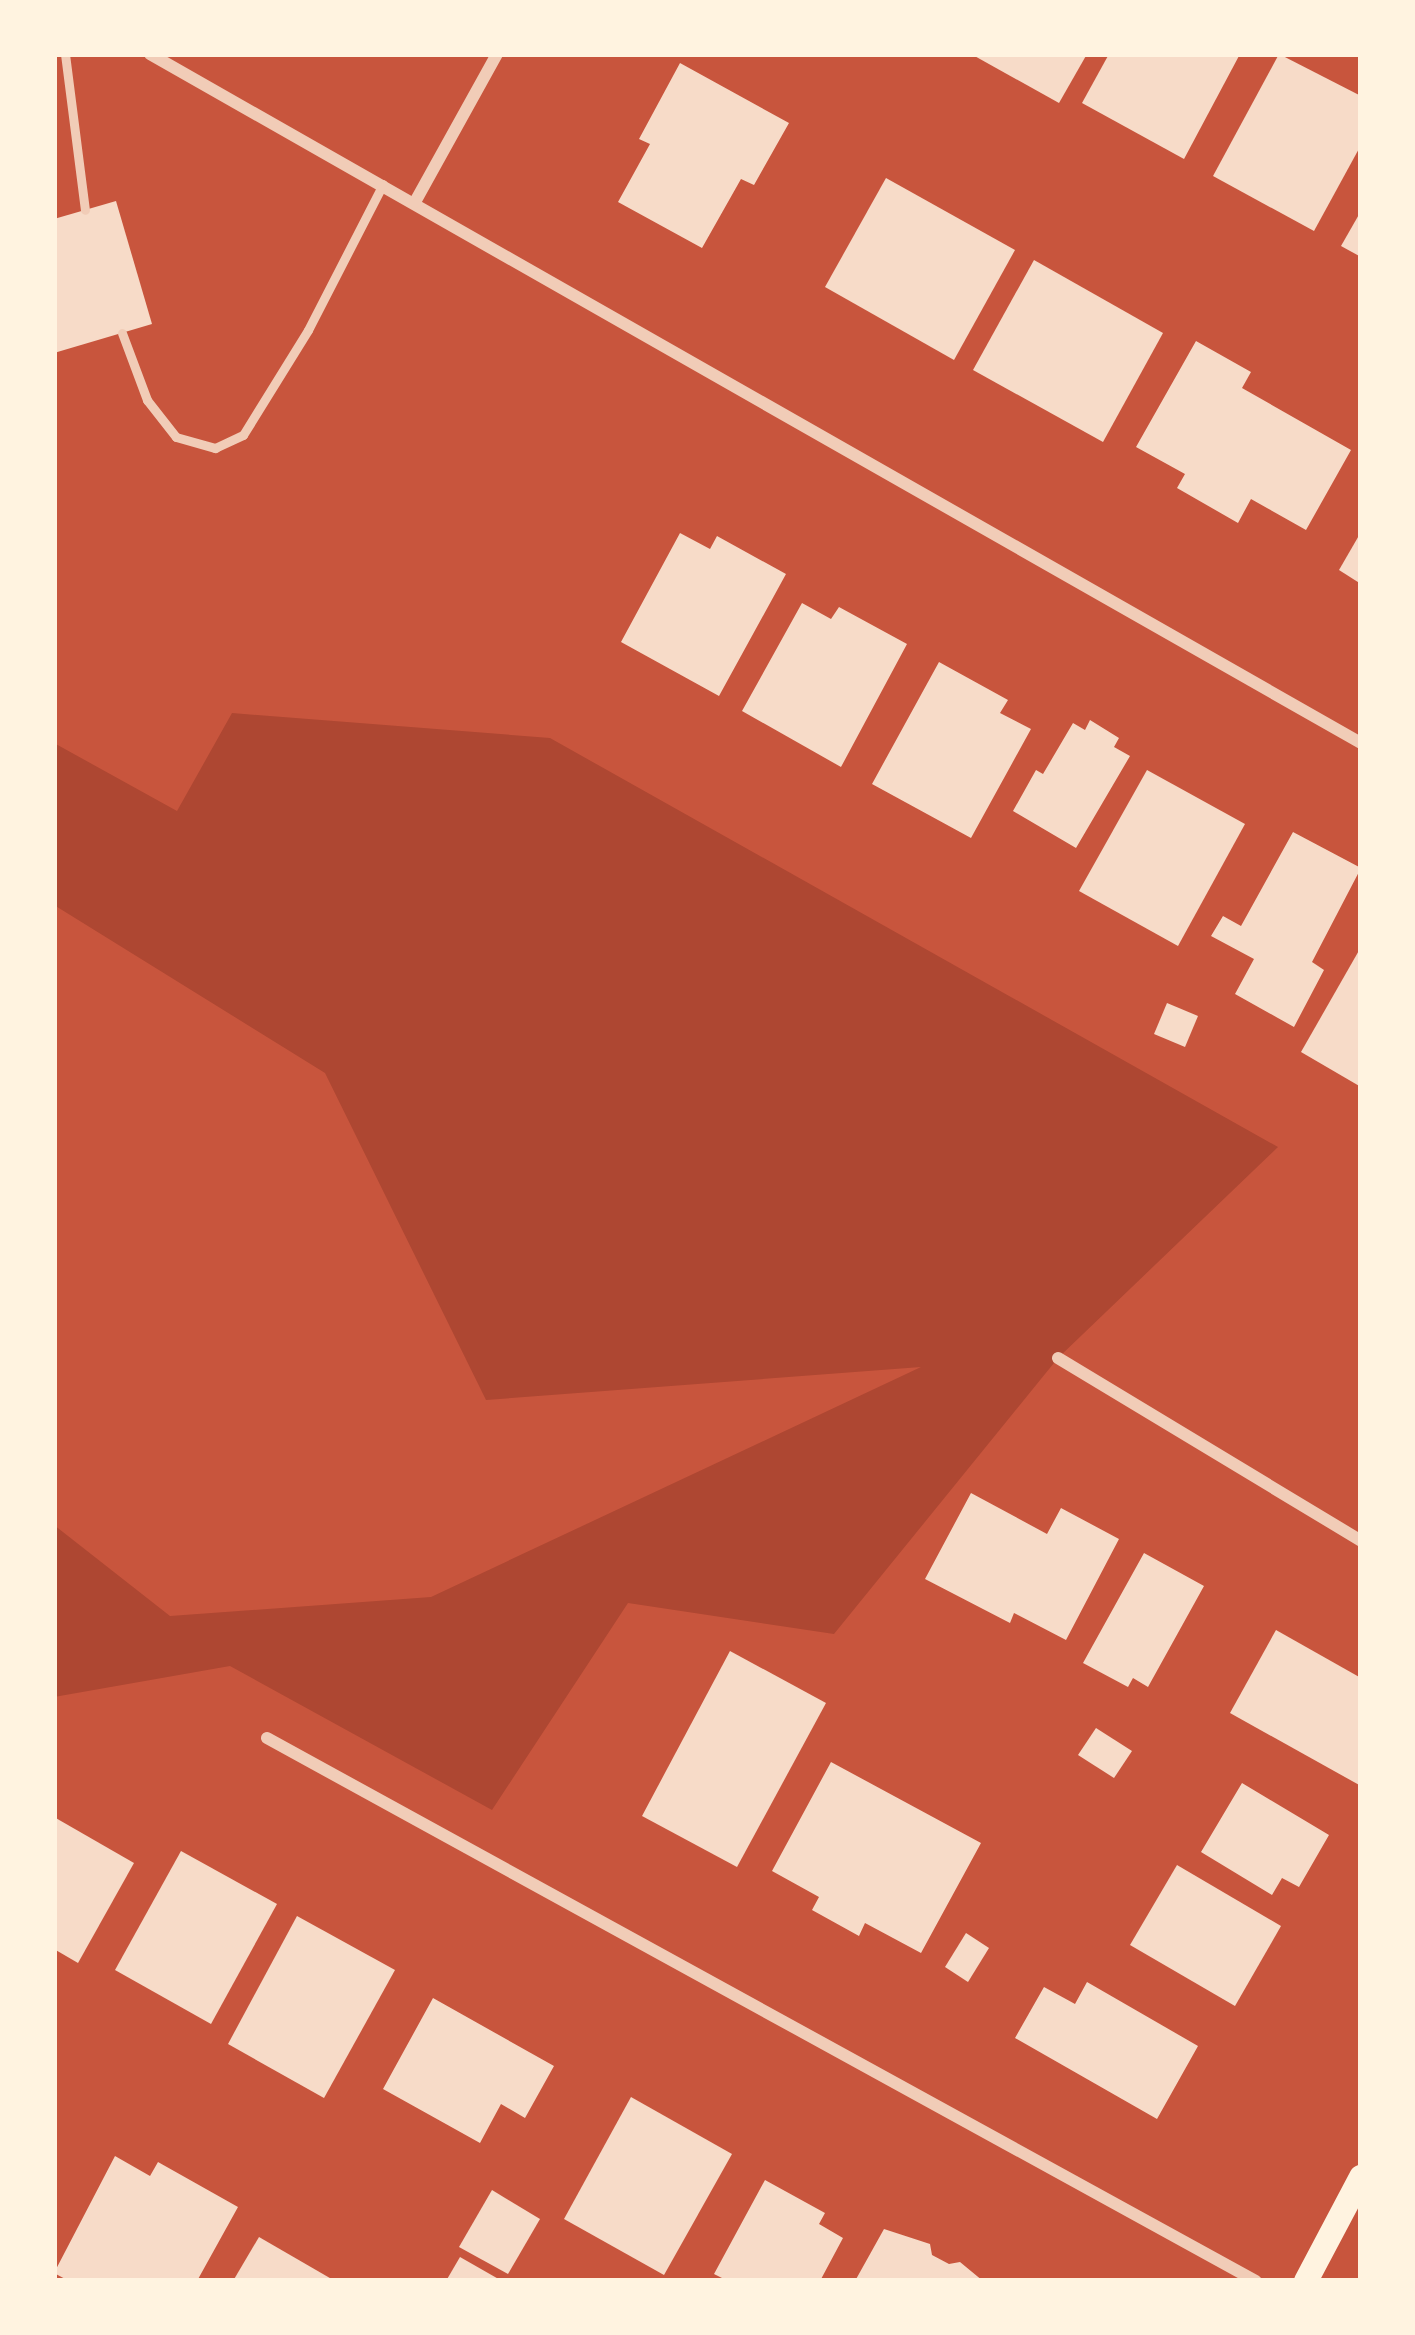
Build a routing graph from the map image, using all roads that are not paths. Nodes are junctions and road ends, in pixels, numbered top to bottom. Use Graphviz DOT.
graph roads {
  1 [pos="65,54"];
  2 [pos="150,54"];
  3 [pos="497,54"];
  4 [pos="383,184"];
  5 [pos="415,202"];
  6 [pos="86,210"];
  7 [pos="122,333"];
  8 [pos="1361,743"];
  9 [pos="1058,1358"];
  10 [pos="1361,1541"];
  11 [pos="267,1738"];
  12 [pos="1361,2176"];
  13 [pos="1256,2281"];
  14 [pos="1306,2281"];
  1 -- 6 [label="lane"];
  2 -- 4 [label="street"];
  3 -- 5 [label="street"];
  4 -- 5 [label="street"];
  4 -- 7 [label="lane"];
  5 -- 8 [label="street"];
  9 -- 10 [label="street"];
  11 -- 13 [label="street"];
  12 -- 14 [label="main road"];
}
